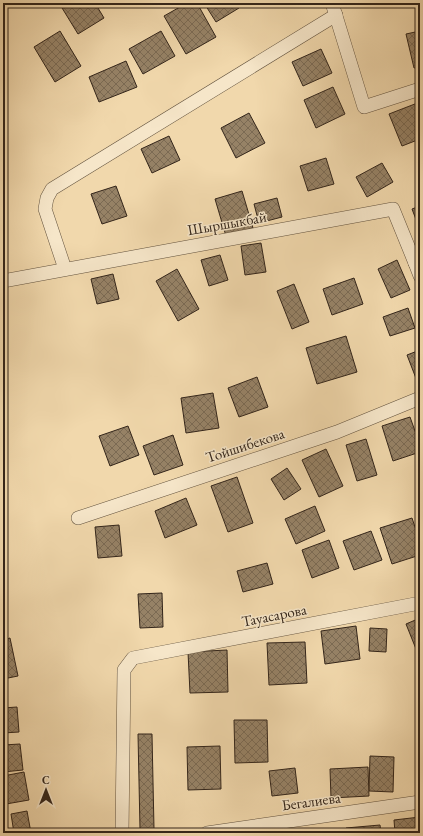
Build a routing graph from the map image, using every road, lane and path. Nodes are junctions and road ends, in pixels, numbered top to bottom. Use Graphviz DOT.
graph roads {
  1 [pos="334,9"];
  2 [pos="420,89"];
  3 [pos="417,263"];
  4 [pos="66,269"];
  5 [pos="420,276"];
  6 [pos="3,281"];
  7 [pos="420,398"];
  8 [pos="78,518"];
  9 [pos="420,603"];
  10 [pos="420,802"];
  11 [pos="122,833"];
  12 [pos="207,833"];
  1 -- 2 [label="street"];
  1 -- 4 [label="street"];
  3 -- 4 [label="street, Шыршыкбай"];
  3 -- 5 [label="street"];
  4 -- 6 [label="street, Шыршыкбай"];
  7 -- 8 [label="street, Тойшибекова"];
  9 -- 11 [label="street, Тауасарова"];
  10 -- 12 [label="street, Бегалиева"];
}
